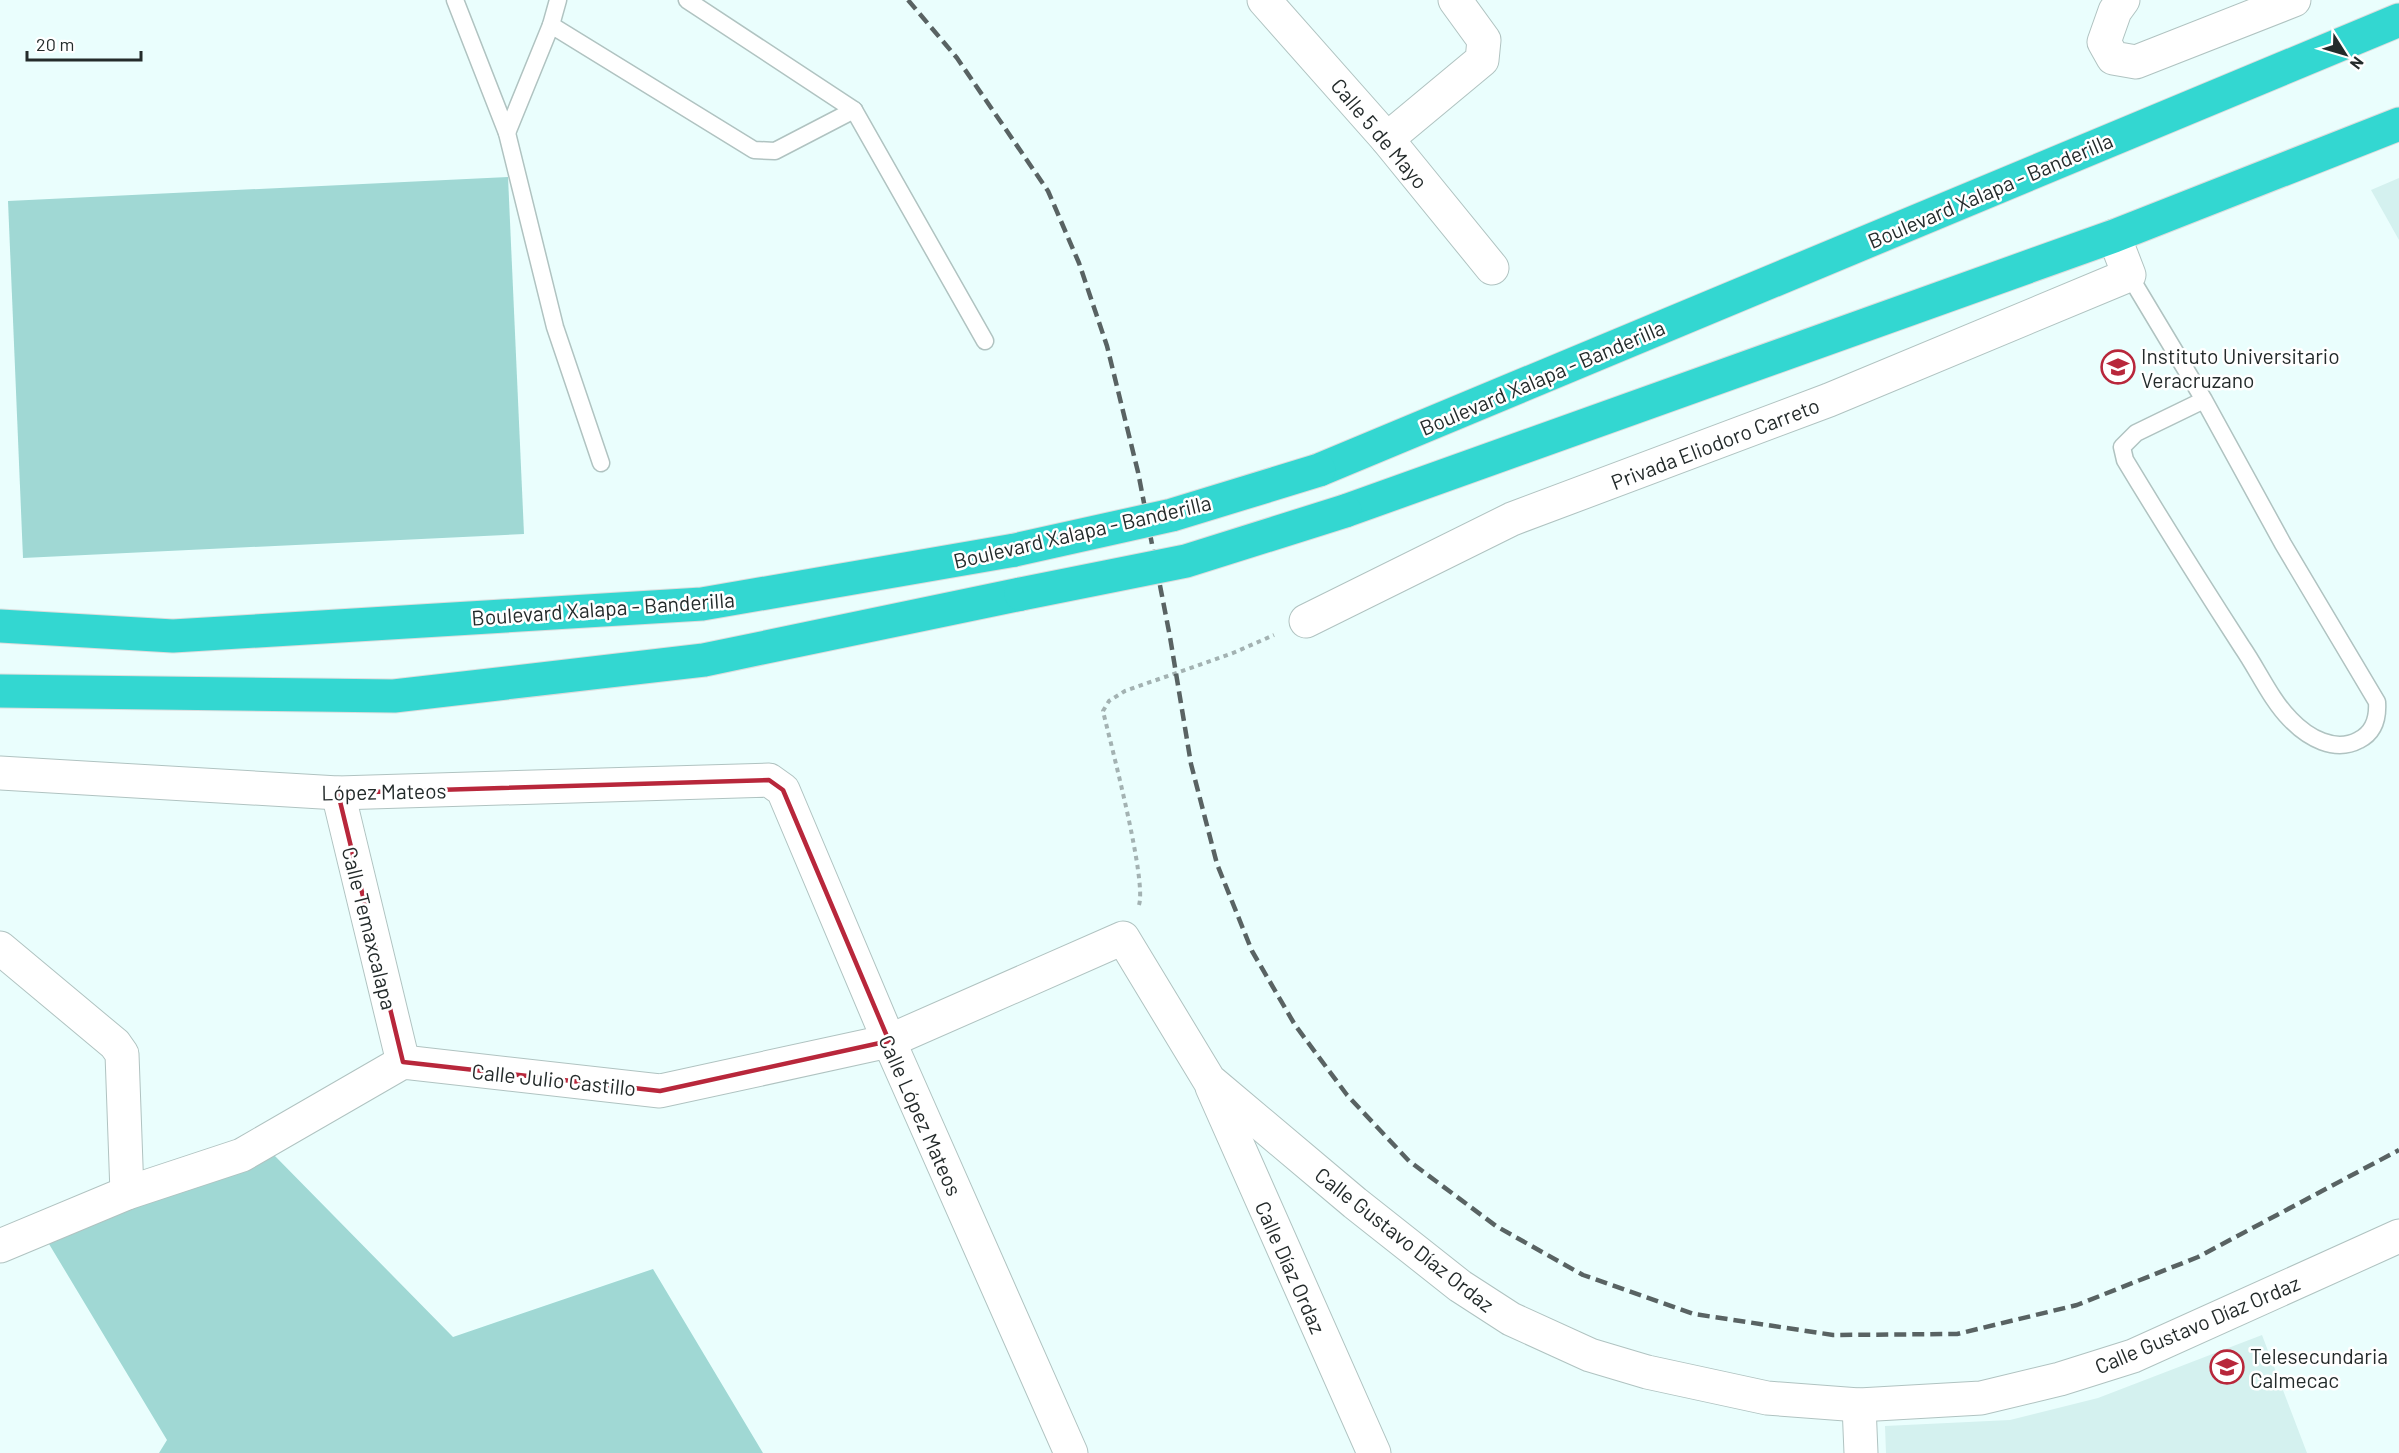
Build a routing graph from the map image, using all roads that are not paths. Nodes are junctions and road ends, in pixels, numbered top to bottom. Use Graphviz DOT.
graph roads {
  1 [pos="456,0"];
  2 [pos="558,0"];
  3 [pos="687,0"];
  4 [pos="1264,0"];
  5 [pos="1455,0"];
  6 [pos="2123,0"];
  7 [pos="2294,0"];
  8 [pos="2399,20"];
  9 [pos="551,25"];
  10 [pos="854,111"];
  11 [pos="2399,124"];
  12 [pos="507,133"];
  13 [pos="1387,139"];
  14 [pos="2114,236"];
  15 [pos="1492,268"];
  16 [pos="2129,275"];
  17 [pos="985,341"];
  18 [pos="2204,400"];
  19 [pos="601,463"];
  20 [pos="1306,621"];
  21 [pos="0,626"];
  22 [pos="0,691"];
  23 [pos="0,773"];
  24 [pos="769,780"];
  25 [pos="338,793"];
  26 [pos="1123,938"];
  27 [pos="0,948"];
  28 [pos="888,1041"];
  29 [pos="403,1062"];
  30 [pos="1209,1080"];
  31 [pos="127,1193"];
  32 [pos="2399,1236"];
  33 [pos="0,1246"];
  34 [pos="1859,1405"];
  35 [pos="1071,1453"];
  36 [pos="1374,1453"];
  37 [pos="1861,1453"];
  1 -- 12 [label="lane"];
  2 -- 9 [label="lane"];
  3 -- 10 [label="lane"];
  4 -- 13 [label="street, Calle 5 de Mayo"];
  5 -- 13 [label="street"];
  6 -- 7 [label="street"];
  8 -- 21 [label="highway, Boulevard Xalapa - Banderilla, bridge"];
  9 -- 10 [label="lane"];
  9 -- 12 [label="lane"];
  10 -- 17 [label="lane"];
  11 -- 14 [label="highway"];
  12 -- 19 [label="lane"];
  13 -- 15 [label="street, Calle 5 de Mayo"];
  14 -- 16 [label="street"];
  14 -- 22 [label="highway, bridge"];
  16 -- 18 [label="lane"];
  16 -- 20 [label="street, Privada Eliodoro Carreto"];
  18 -- 18 [label="lane"];
  23 -- 25 [label="street, López Mateos"];
  24 -- 25 [label="street, López Mateos"];
  24 -- 28 [label="street, Calle López Mateos"];
  25 -- 29 [label="street, Calle Temaxcalapa"];
  26 -- 28 [label="street, Calle Julio Castillo"];
  26 -- 30 [label="street, Calle Gustavo Díaz Ordaz"];
  27 -- 31 [label="street"];
  28 -- 29 [label="street, Calle Julio Castillo"];
  28 -- 35 [label="street, Calle López Mateos"];
  29 -- 31 [label="street"];
  30 -- 34 [label="street, Calle Gustavo Díaz Ordaz"];
  30 -- 36 [label="street, Calle Díaz Ordaz"];
  31 -- 33 [label="street"];
  32 -- 34 [label="street, Calle Gustavo Díaz Ordaz"];
  34 -- 37 [label="street"];
}
